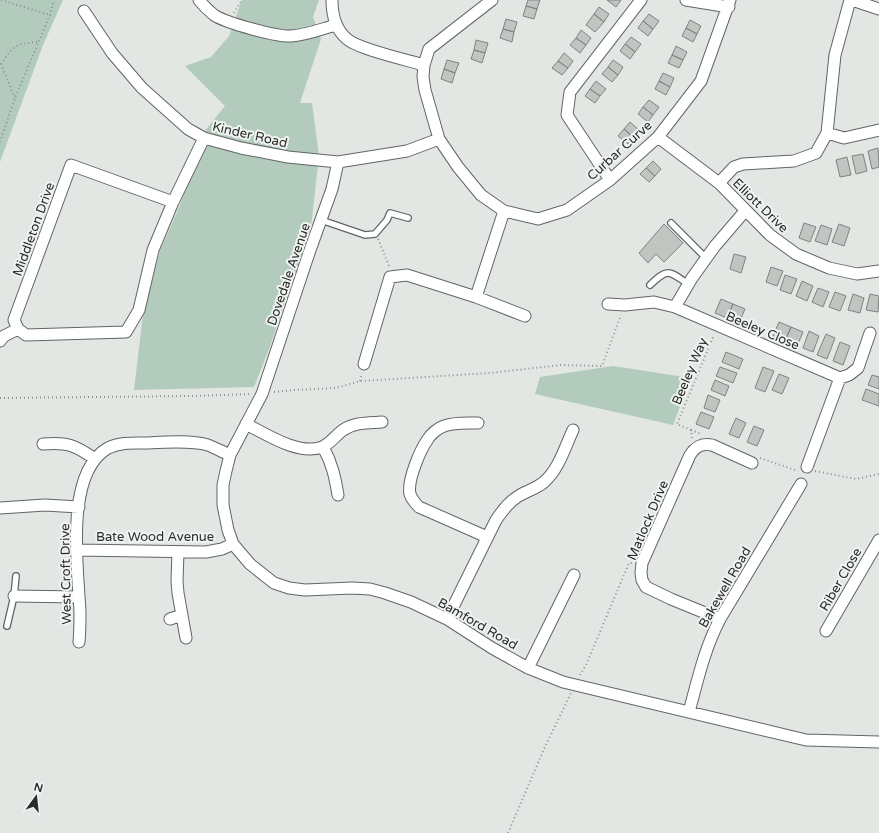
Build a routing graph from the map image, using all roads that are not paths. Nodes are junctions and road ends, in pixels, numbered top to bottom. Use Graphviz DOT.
graph roads {
  1 [pos="199,0"];
  2 [pos="332,0"];
  3 [pos="492,0"];
  4 [pos="641,0"];
  5 [pos="686,0"];
  6 [pos="851,0"];
  7 [pos="730,4"];
  8 [pos="879,9"];
  9 [pos="84,10"];
  10 [pos="336,25"];
  11 [pos="424,65"];
  12 [pos="879,130"];
  13 [pos="827,133"];
  14 [pos="658,137"];
  15 [pos="204,138"];
  16 [pos="440,139"];
  17 [pos="338,162"];
  18 [pos="610,180"];
  19 [pos="719,183"];
  20 [pos="173,202"];
  21 [pos="504,211"];
  22 [pos="745,211"];
  23 [pos="408,218"];
  24 [pos="321,220"];
  25 [pos="671,223"];
  26 [pos="706,258"];
  27 [pos="879,271"];
  28 [pos="688,284"];
  29 [pos="650,285"];
  30 [pos="476,297"];
  31 [pos="608,304"];
  32 [pos="675,307"];
  33 [pos="525,316"];
  34 [pos="18,329"];
  35 [pos="870,334"];
  36 [pos="0,341"];
  37 [pos="364,364"];
  38 [pos="840,378"];
  39 [pos="262,394"];
  40 [pos="382,422"];
  41 [pos="478,423"];
  42 [pos="246,424"];
  43 [pos="573,430"];
  44 [pos="43,444"];
  45 [pos="323,447"];
  46 [pos="230,455"];
  47 [pos="95,459"];
  48 [pos="752,463"];
  49 [pos="807,467"];
  50 [pos="801,484"];
  51 [pos="338,495"];
  52 [pos="79,507"];
  53 [pos="0,508"];
  54 [pos="487,537"];
  55 [pos="879,540"];
  56 [pos="234,544"];
  57 [pos="76,550"];
  58 [pos="178,552"];
  59 [pos="574,575"];
  60 [pos="16,576"];
  61 [pos="14,596"];
  62 [pos="78,597"];
  63 [pos="182,615"];
  64 [pos="170,619"];
  65 [pos="447,619"];
  66 [pos="720,619"];
  67 [pos="7,626"];
  68 [pos="826,631"];
  69 [pos="186,638"];
  70 [pos="79,642"];
  71 [pos="528,668"];
  72 [pos="689,712"];
  73 [pos="879,742"];
  1 -- 10 [label="street"];
  2 -- 10 [label="street"];
  3 -- 11 [label="street"];
  4 -- 18 [label="street"];
  5 -- 7 [label="street"];
  6 -- 8 [label="street"];
  6 -- 13 [label="street"];
  7 -- 14 [label="street, Curbar Curve"];
  9 -- 15 [label="street, Kinder Road"];
  10 -- 11 [label="street"];
  11 -- 16 [label="street, Curbar Curve"];
  12 -- 13 [label="street"];
  13 -- 19 [label="street"];
  14 -- 18 [label="street, Curbar Curve"];
  14 -- 19 [label="street, Elliott Drive"];
  15 -- 17 [label="street, Kinder Road"];
  15 -- 20 [label="street"];
  16 -- 17 [label="street, Kinder Road"];
  16 -- 21 [label="street, Curbar Curve"];
  17 -- 24 [label="street, Dovedale Avenue"];
  18 -- 21 [label="street, Curbar Curve"];
  19 -- 22 [label="street, Elliott Drive"];
  20 -- 34 [label="street"];
  20 -- 34 [label="street, Middleton Drive"];
  21 -- 30 [label="street"];
  22 -- 26 [label="street"];
  22 -- 27 [label="street, Elliott Drive"];
  23 -- 24 [label="lane"];
  24 -- 39 [label="street, Dovedale Avenue"];
  25 -- 26 [label="lane"];
  26 -- 28 [label="street"];
  28 -- 29 [label="lane"];
  28 -- 32 [label="street"];
  30 -- 33 [label="street"];
  30 -- 37 [label="street"];
  31 -- 32 [label="street, Beeley Close"];
  32 -- 38 [label="street, Beeley Close"];
  34 -- 36 [label="street"];
  35 -- 38 [label="street"];
  38 -- 49 [label="street"];
  39 -- 42 [label="street, Bamford Road"];
  40 -- 45 [label="street"];
  41 -- 54 [label="street"];
  42 -- 45 [label="street"];
  42 -- 46 [label="street, Bamford Road"];
  43 -- 54 [label="street"];
  44 -- 47 [label="street"];
  45 -- 51 [label="street"];
  46 -- 47 [label="street, West Croft Drive"];
  46 -- 56 [label="street, Bamford Road"];
  47 -- 52 [label="street, West Croft Drive"];
  48 -- 66 [label="street, Matlock Drive"];
  50 -- 66 [label="street, Bakewell Road"];
  52 -- 53 [label="street"];
  52 -- 57 [label="street, West Croft Drive"];
  54 -- 65 [label="street"];
  55 -- 68 [label="street, Riber Close"];
  56 -- 58 [label="street, Bate Wood Avenue"];
  56 -- 65 [label="street, Bamford Road"];
  57 -- 58 [label="street, Bate Wood Avenue"];
  57 -- 62 [label="street, West Croft Drive"];
  58 -- 63 [label="street"];
  59 -- 71 [label="street"];
  60 -- 61 [label="lane"];
  61 -- 62 [label="street"];
  61 -- 67 [label="lane"];
  62 -- 70 [label="street, West Croft Drive"];
  63 -- 64 [label="street"];
  63 -- 69 [label="street"];
  65 -- 71 [label="street, Bamford Road"];
  66 -- 72 [label="street, Bakewell Road"];
  71 -- 72 [label="street, Bamford Road"];
  72 -- 73 [label="street, Bamford Road"];
}
